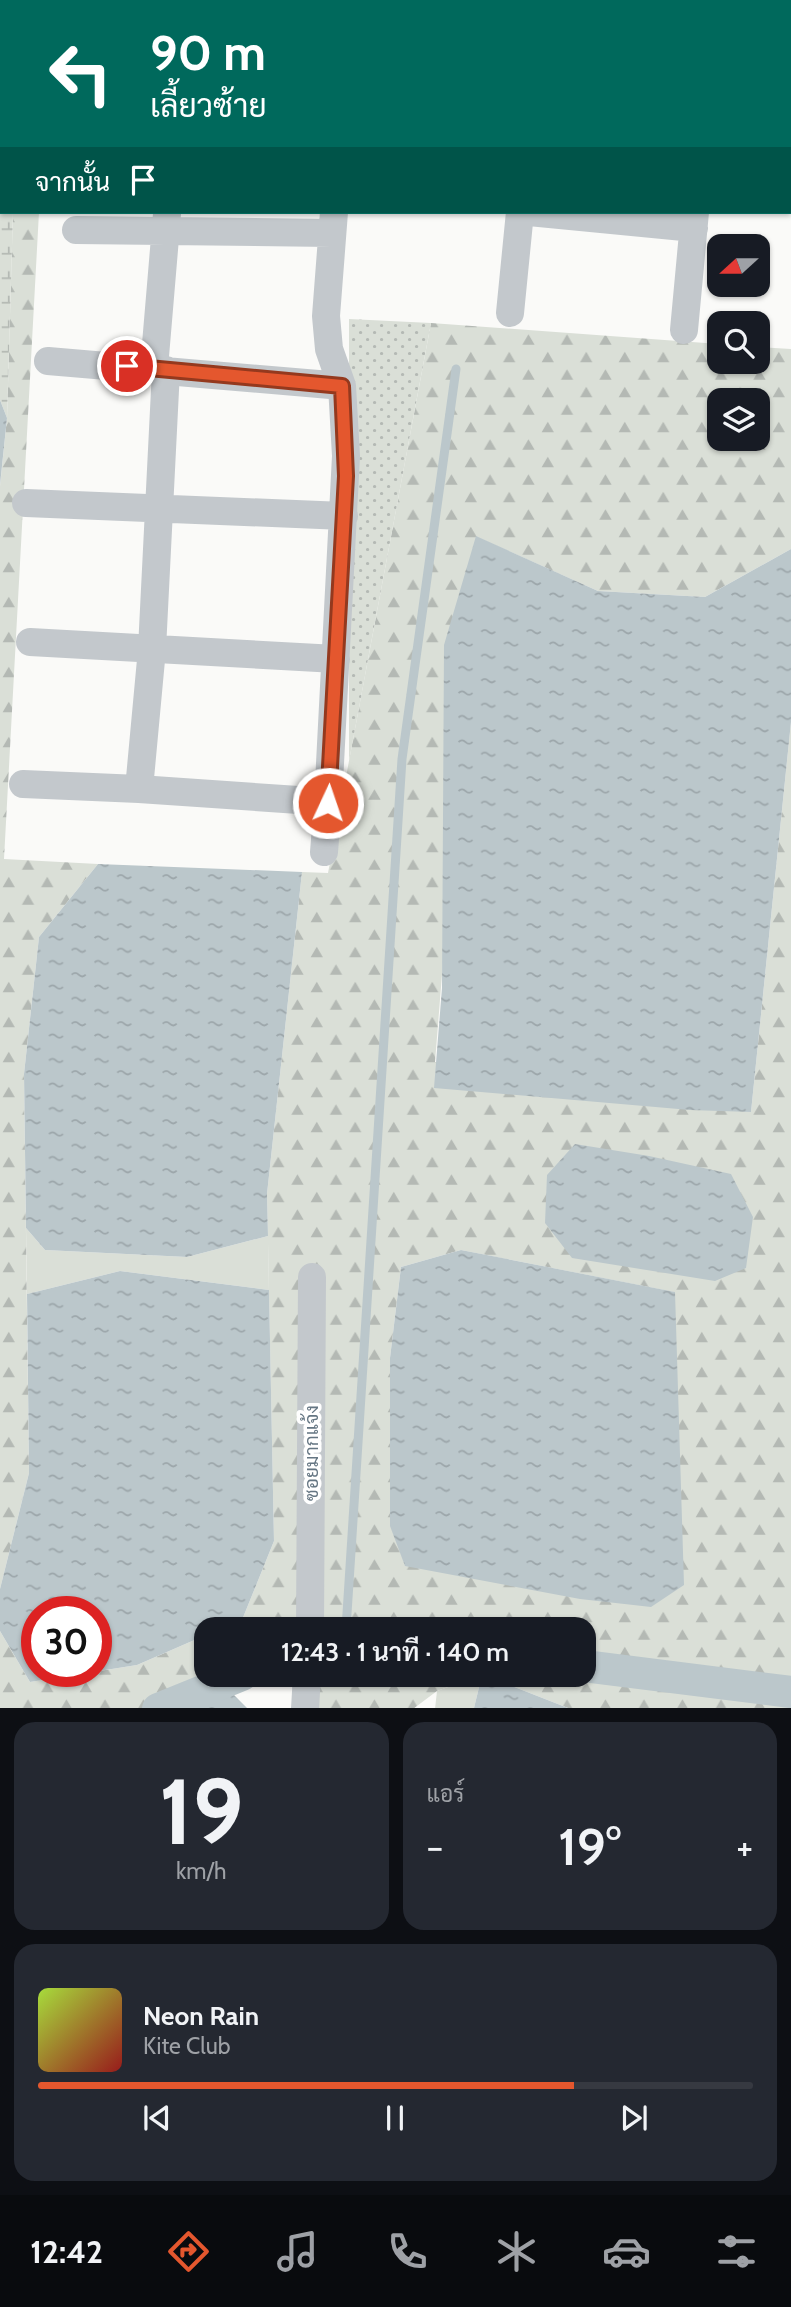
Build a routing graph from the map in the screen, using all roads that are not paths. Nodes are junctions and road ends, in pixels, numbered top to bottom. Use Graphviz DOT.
graph roads {
  1 [pos="520,214"];
  2 [pos="570,214"];
  3 [pos="695,220"];
  4 [pos="167,221"];
  5 [pos="333,222"];
  6 [pos="76,230"];
  7 [pos="510,313"];
  8 [pos="684,330"];
  9 [pos="48,361"];
  10 [pos="160,369"];
  11 [pos="342,386"];
  12 [pos="26,503"];
  13 [pos="158,509"];
  14 [pos="344,516"];
  15 [pos="30,642"];
  16 [pos="152,649"];
  17 [pos="336,659"];
  18 [pos="23,784"];
  19 [pos="139,789"];
  20 [pos="328,803"];
  21 [pos="324,852"];
  22 [pos="312,1277"];
  23 [pos="310,1617"];
  1 -- 7 [label="street"];
  2 -- 3 [label="street"];
  3 -- 8 [label="street"];
  4 -- 5 [label="street"];
  4 -- 6 [label="street"];
  4 -- 10 [label="street"];
  5 -- 11 [label="street"];
  9 -- 10 [label="street"];
  10 -- 11 [label="street"];
  10 -- 13 [label="street"];
  11 -- 14 [label="street"];
  12 -- 13 [label="street"];
  13 -- 14 [label="street"];
  13 -- 16 [label="street"];
  14 -- 17 [label="street"];
  15 -- 16 [label="street"];
  16 -- 17 [label="street"];
  16 -- 19 [label="street"];
  17 -- 20 [label="street"];
  18 -- 19 [label="street"];
  19 -- 20 [label="street"];
  20 -- 21 [label="street"];
  22 -- 23 [label="street, ซอยมากแจ้ง"];
}
